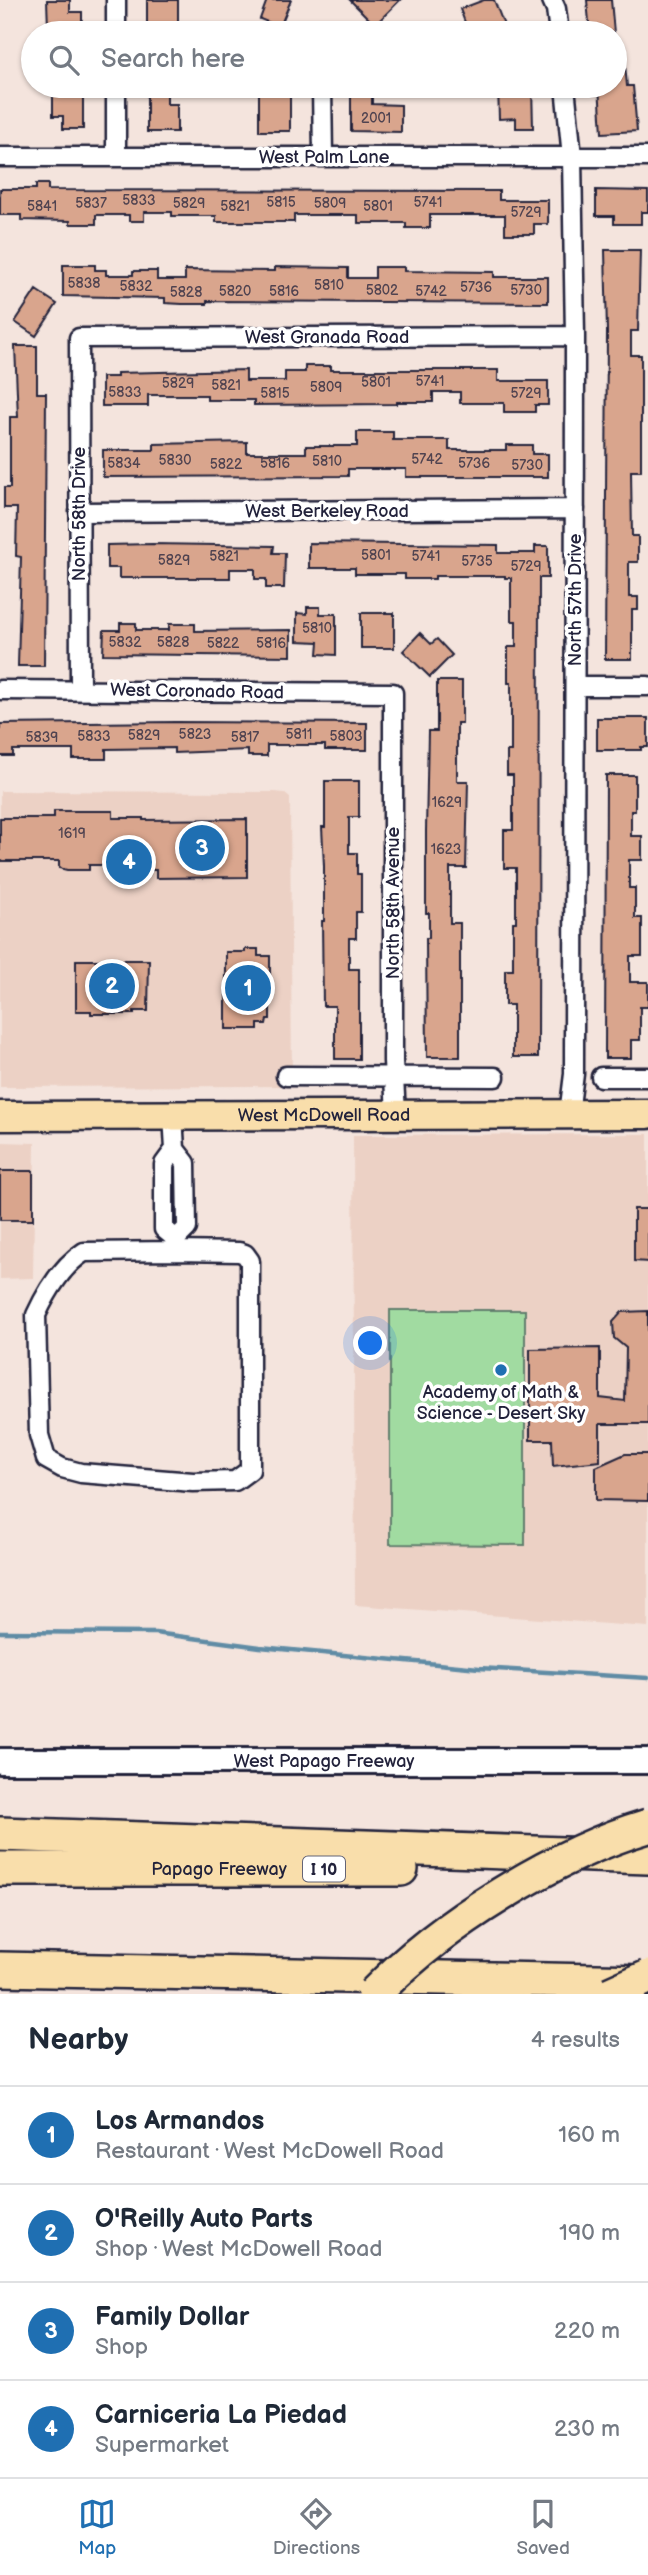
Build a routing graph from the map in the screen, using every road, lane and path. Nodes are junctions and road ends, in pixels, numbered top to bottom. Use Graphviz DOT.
graph roads {
  1 [pos="116,0"];
  2 [pos="552,0"];
  3 [pos="116,21"];
  4 [pos="558,21"];
  5 [pos="116,98"];
  6 [pos="322,98"];
  7 [pos="566,98"];
  8 [pos="116,156"];
  9 [pos="0,157"];
  10 [pos="323,157"];
  11 [pos="572,158"];
  12 [pos="648,158"];
  13 [pos="575,336"];
  14 [pos="79,338"];
  15 [pos="575,509"];
  16 [pos="79,512"];
  17 [pos="575,685"];
  18 [pos="648,686"];
  19 [pos="0,690"];
  20 [pos="80,690"];
  21 [pos="394,693"];
  22 [pos="286,1076"];
  23 [pos="394,1076"];
  24 [pos="495,1077"];
  25 [pos="601,1077"];
  26 [pos="648,1077"];
  27 [pos="396,1113"];
  28 [pos="569,1114"];
  29 [pos="648,1114"];
  30 [pos="173,1115"];
  31 [pos="0,1116"];
  32 [pos="176,1245"];
  33 [pos="648,1760"];
  34 [pos="0,1761"];
  35 [pos="648,1826"];
  36 [pos="0,1834"];
  37 [pos="648,1857"];
  38 [pos="0,1869"];
  39 [pos="648,1869"];
  40 [pos="0,1969"];
  41 [pos="282,1974"];
  42 [pos="648,1977"];
  43 [pos="648,1982"];
  44 [pos="104,1994"];
  45 [pos="374,1994"];
  46 [pos="610,1994"];
  1 -- 3 [label="street"];
  2 -- 4 [label="street"];
  5 -- 8 [label="street"];
  6 -- 10 [label="street"];
  7 -- 11 [label="street, North 57th Drive"];
  8 -- 9 [label="street, West Palm Lane"];
  8 -- 10 [label="street, West Palm Lane"];
  10 -- 11 [label="street, West Palm Lane"];
  11 -- 12 [label="street, West Palm Lane"];
  11 -- 13 [label="street, North 57th Drive"];
  13 -- 14 [label="street, West Granada Road"];
  13 -- 15 [label="street, North 57th Drive"];
  14 -- 16 [label="street, North 58th Drive"];
  15 -- 16 [label="street, West Berkeley Road"];
  15 -- 17 [label="street, North 57th Drive"];
  16 -- 20 [label="street, North 58th Drive"];
  17 -- 18 [label="street"];
  17 -- 28 [label="street, North 57th Drive"];
  19 -- 20 [label="street, West Coronado Road"];
  20 -- 21 [label="street, West Coronado Road"];
  21 -- 23 [label="street, North 58th Avenue"];
  22 -- 23 [label="street"];
  23 -- 24 [label="street"];
  23 -- 27 [label="street, North 58th Avenue"];
  25 -- 26 [label="street"];
  27 -- 28 [label="main road, West McDowell Road"];
  27 -- 30 [label="main road, West McDowell Road"];
  28 -- 29 [label="main road, West McDowell Road"];
  30 -- 31 [label="main road, West McDowell Road"];
  30 -- 32 [label="street"];
  32 -- 32 [label="street"];
  33 -- 34 [label="main road, West Papago Freeway"];
  35 -- 45 [label="highway, bridge"];
  36 -- 37 [label="highway"];
  38 -- 39 [label="highway, Papago Freeway / I 10"];
  40 -- 41 [label="highway"];
  41 -- 43 [label="highway"];
  41 -- 44 [label="highway"];
  42 -- 46 [label="highway, bridge"];
}
